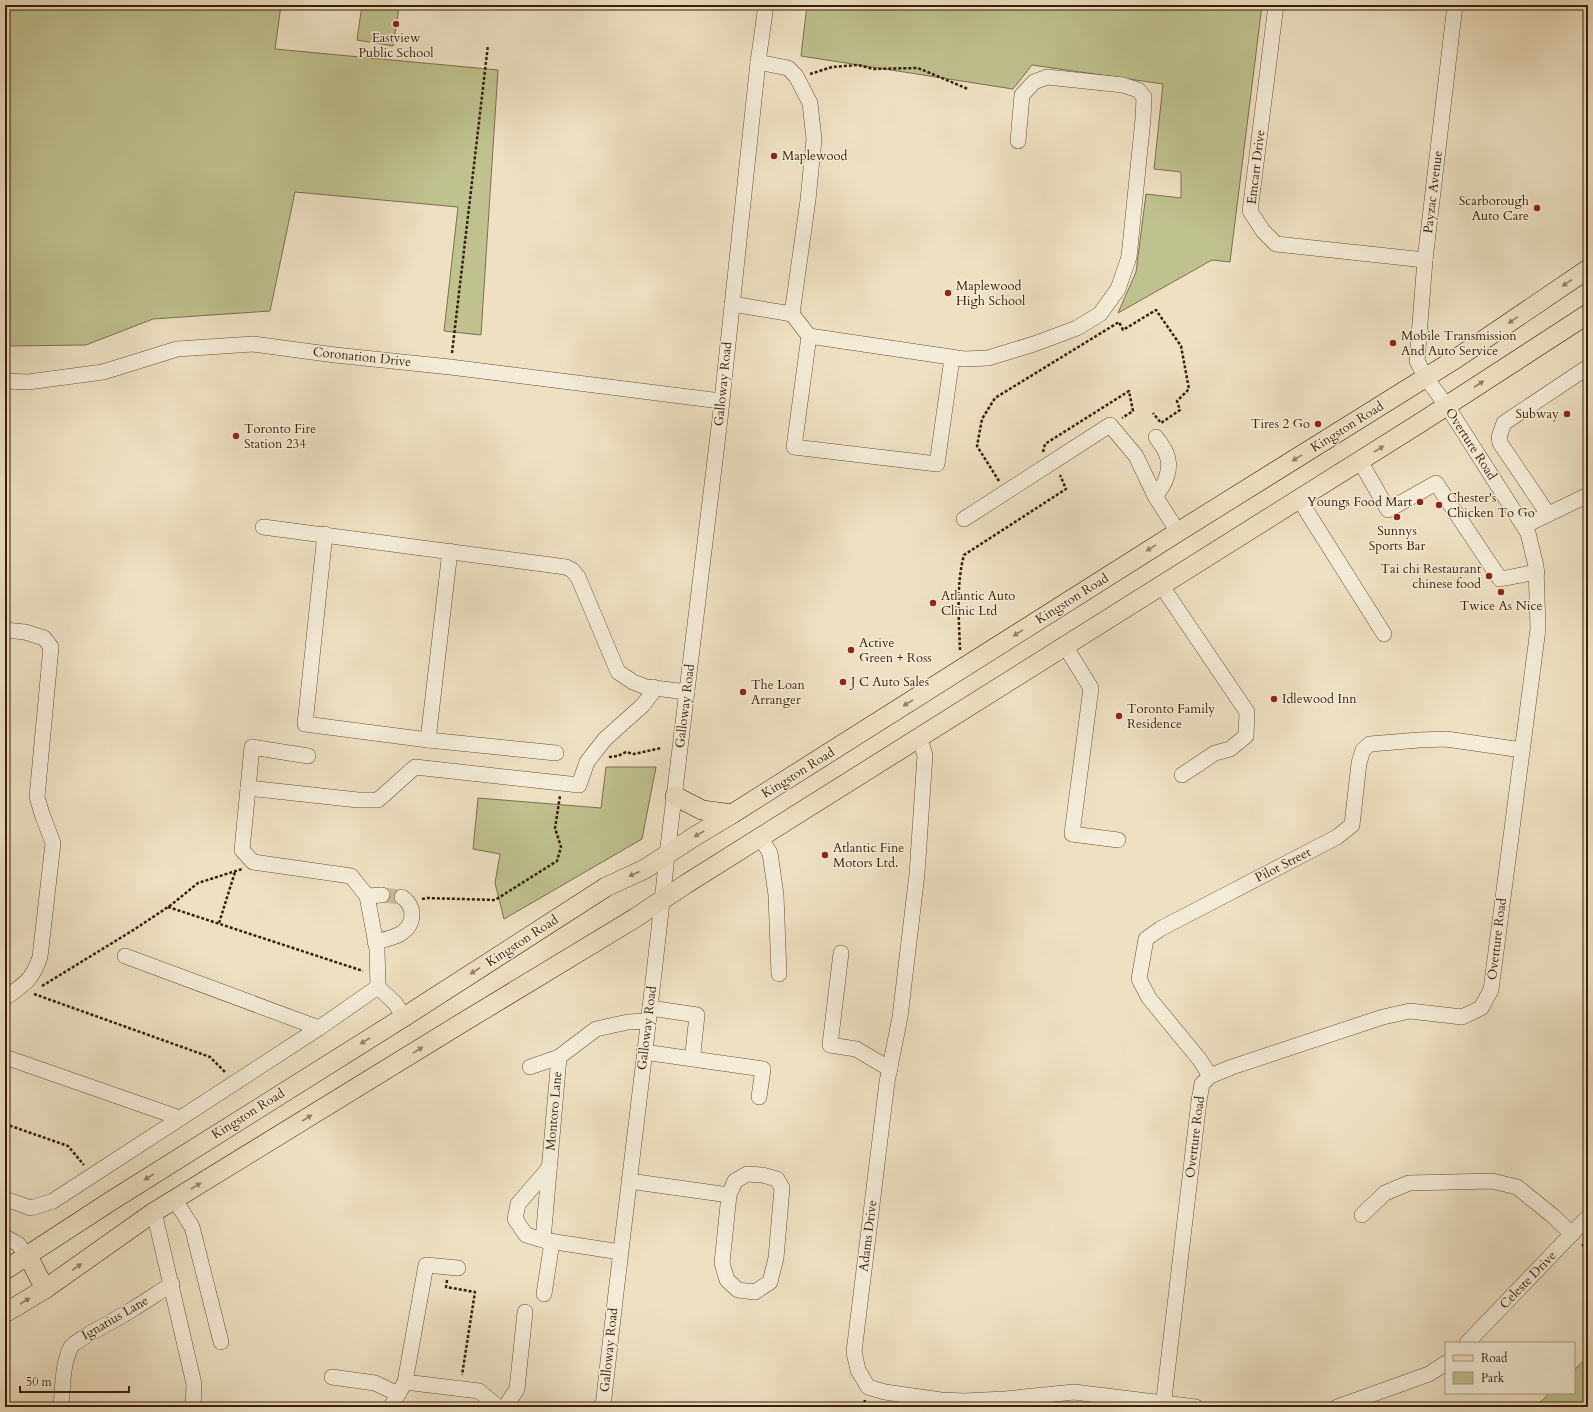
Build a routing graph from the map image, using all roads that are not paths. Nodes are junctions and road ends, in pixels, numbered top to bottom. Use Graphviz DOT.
graph roads {
  1 [pos="766,5"];
  2 [pos="1276,5"];
  3 [pos="1455,5"];
  4 [pos="758,62"];
  5 [pos="1018,141"];
  6 [pos="1425,260"];
  7 [pos="1588,269"];
  8 [pos="732,304"];
  9 [pos="792,314"];
  10 [pos="1588,315"];
  11 [pos="809,336"];
  12 [pos="952,358"];
  13 [pos="1588,367"];
  14 [pos="1426,378"];
  15 [pos="5,380"];
  16 [pos="721,401"];
  17 [pos="1447,406"];
  18 [pos="1156,437"];
  19 [pos="1360,461"];
  20 [pos="1588,495"];
  21 [pos="1155,496"];
  22 [pos="1299,499"];
  23 [pos="1548,514"];
  24 [pos="964,520"];
  25 [pos="1524,526"];
  26 [pos="263,527"];
  27 [pos="1178,532"];
  28 [pos="325,534"];
  29 [pos="450,551"];
  30 [pos="1537,572"];
  31 [pos="1161,585"];
  32 [pos="5,630"];
  33 [pos="1384,634"];
  34 [pos="1065,646"];
  35 [pos="653,687"];
  36 [pos="687,692"];
  37 [pos="919,736"];
  38 [pos="428,740"];
  39 [pos="1522,750"];
  40 [pos="556,753"];
  41 [pos="308,756"];
  42 [pos="1182,776"];
  43 [pos="248,788"];
  44 [pos="675,796"];
  45 [pos="732,814"];
  46 [pos="760,837"];
  47 [pos="1118,840"];
  48 [pos="668,855"];
  49 [pos="663,898"];
  50 [pos="405,899"];
  51 [pos="375,942"];
  52 [pos="841,953"];
  53 [pos="125,956"];
  54 [pos="779,974"];
  55 [pos="377,981"];
  56 [pos="5,998"];
  57 [pos="649,1015"];
  58 [pos="404,1017"];
  59 [pos="319,1028"];
  60 [pos="644,1052"];
  61 [pos="693,1054"];
  62 [pos="5,1057"];
  63 [pos="559,1057"];
  64 [pos="530,1067"];
  65 [pos="889,1076"];
  66 [pos="1210,1076"];
  67 [pos="759,1097"];
  68 [pos="180,1118"];
  69 [pos="549,1168"];
  70 [pos="629,1181"];
  71 [pos="729,1195"];
  72 [pos="5,1199"];
  73 [pos="175,1200"];
  74 [pos="154,1212"];
  75 [pos="1362,1215"];
  76 [pos="1588,1217"];
  77 [pos="1572,1234"];
  78 [pos="5,1237"];
  79 [pos="547,1241"];
  80 [pos="620,1252"];
  81 [pos="28,1256"];
  82 [pos="458,1268"];
  83 [pos="5,1270"];
  84 [pos="172,1284"];
  85 [pos="45,1289"];
  86 [pos="544,1294"];
  87 [pos="525,1312"];
  88 [pos="5,1313"];
  89 [pos="221,1342"];
  90 [pos="1468,1342"];
  91 [pos="1445,1364"];
  92 [pos="332,1377"];
  93 [pos="398,1394"];
  94 [pos="1163,1405"];
  95 [pos="61,1407"];
  96 [pos="193,1407"];
  97 [pos="498,1407"];
  98 [pos="505,1407"];
  99 [pos="603,1407"];
  100 [pos="1196,1407"];
  101 [pos="1337,1407"];
  1 -- 4 [label="street, Galloway Road"];
  2 -- 6 [label="street, Emcarr Drive"];
  3 -- 6 [label="street, Payzac Avenue"];
  4 -- 8 [label="street, Galloway Road"];
  4 -- 9 [label="street"];
  5 -- 12 [label="street"];
  6 -- 14 [label="street, Payzac Avenue"];
  7 -- 14 [label="main road, Kingston Road, one-way"];
  8 -- 9 [label="street"];
  8 -- 16 [label="street, Galloway Road"];
  9 -- 11 [label="street"];
  17 -- 10 [label="main road, one-way"];
  11 -- 12 [label="street"];
  11 -- 12 [label="street"];
  13 -- 23 [label="street"];
  14 -- 17 [label="street, Overture Road"];
  14 -- 27 [label="main road, Kingston Road, one-way"];
  15 -- 16 [label="street, Coronation Drive"];
  16 -- 36 [label="street, Galloway Road"];
  19 -- 17 [label="main road, one-way"];
  17 -- 25 [label="street, Overture Road"];
  18 -- 21 [label="street"];
  19 -- 22 [label="main road"];
  19 -- 30 [label="street"];
  20 -- 23 [label="street"];
  21 -- 24 [label="street"];
  21 -- 27 [label="street"];
  22 -- 31 [label="main road"];
  22 -- 33 [label="street"];
  23 -- 25 [label="street"];
  25 -- 30 [label="street, Overture Road"];
  26 -- 28 [label="street"];
  27 -- 45 [label="main road, Kingston Road, one-way"];
  28 -- 29 [label="street"];
  28 -- 38 [label="street"];
  29 -- 35 [label="street"];
  29 -- 38 [label="street"];
  30 -- 39 [label="street, Overture Road"];
  31 -- 34 [label="main road"];
  31 -- 42 [label="street"];
  32 -- 56 [label="street"];
  34 -- 37 [label="main road"];
  34 -- 47 [label="street"];
  35 -- 36 [label="street"];
  35 -- 43 [label="street"];
  36 -- 44 [label="street, Galloway Road"];
  37 -- 46 [label="main road"];
  37 -- 65 [label="street, Adams Drive"];
  38 -- 40 [label="street"];
  39 -- 66 [label="street, Overture Road"];
  39 -- 66 [label="street, Pilot Street"];
  41 -- 43 [label="street"];
  43 -- 51 [label="street"];
  44 -- 45 [label="main road"];
  44 -- 48 [label="street, Galloway Road"];
  45 -- 48 [label="main road, Kingston Road, one-way"];
  46 -- 49 [label="main road"];
  46 -- 54 [label="street"];
  48 -- 49 [label="street, Galloway Road"];
  48 -- 58 [label="main road, Kingston Road, one-way"];
  49 -- 57 [label="street, Galloway Road"];
  73 -- 49 [label="main road, one-way"];
  50 -- 51 [label="street"];
  51 -- 55 [label="street"];
  52 -- 65 [label="street"];
  53 -- 59 [label="street"];
  55 -- 58 [label="street"];
  55 -- 59 [label="street"];
  57 -- 60 [label="street, Galloway Road"];
  57 -- 61 [label="street, Montoro Lane"];
  57 -- 63 [label="street, Montoro Lane"];
  58 -- 81 [label="main road, Kingston Road, one-way"];
  59 -- 68 [label="street"];
  60 -- 67 [label="street"];
  60 -- 70 [label="street, Galloway Road"];
  62 -- 68 [label="street"];
  63 -- 64 [label="street"];
  63 -- 69 [label="street, Montoro Lane"];
  65 -- 94 [label="street, Adams Drive"];
  66 -- 94 [label="street, Overture Road"];
  68 -- 72 [label="street"];
  69 -- 79 [label="street, Montoro Lane"];
  69 -- 79 [label="street, Montoro Lane"];
  70 -- 71 [label="street"];
  70 -- 80 [label="street, Galloway Road"];
  71 -- 71 [label="street"];
  73 -- 74 [label="main road"];
  73 -- 89 [label="street"];
  74 -- 84 [label="street"];
  85 -- 74 [label="main road, one-way"];
  75 -- 77 [label="street"];
  76 -- 77 [label="street, Celeste Drive"];
  77 -- 90 [label="street, Celeste Drive"];
  78 -- 81 [label="street"];
  79 -- 80 [label="street, Montoro Lane"];
  79 -- 86 [label="street"];
  80 -- 99 [label="street, Galloway Road"];
  81 -- 83 [label="main road, Kingston Road"];
  81 -- 85 [label="main road"];
  82 -- 93 [label="street"];
  84 -- 95 [label="street, Ignatius Lane"];
  84 -- 96 [label="street"];
  88 -- 85 [label="main road, one-way"];
  87 -- 98 [label="street"];
  91 -- 101 [label="street"];
  92 -- 93 [label="street"];
  93 -- 97 [label="street"];
  94 -- 100 [label="street"];
}
